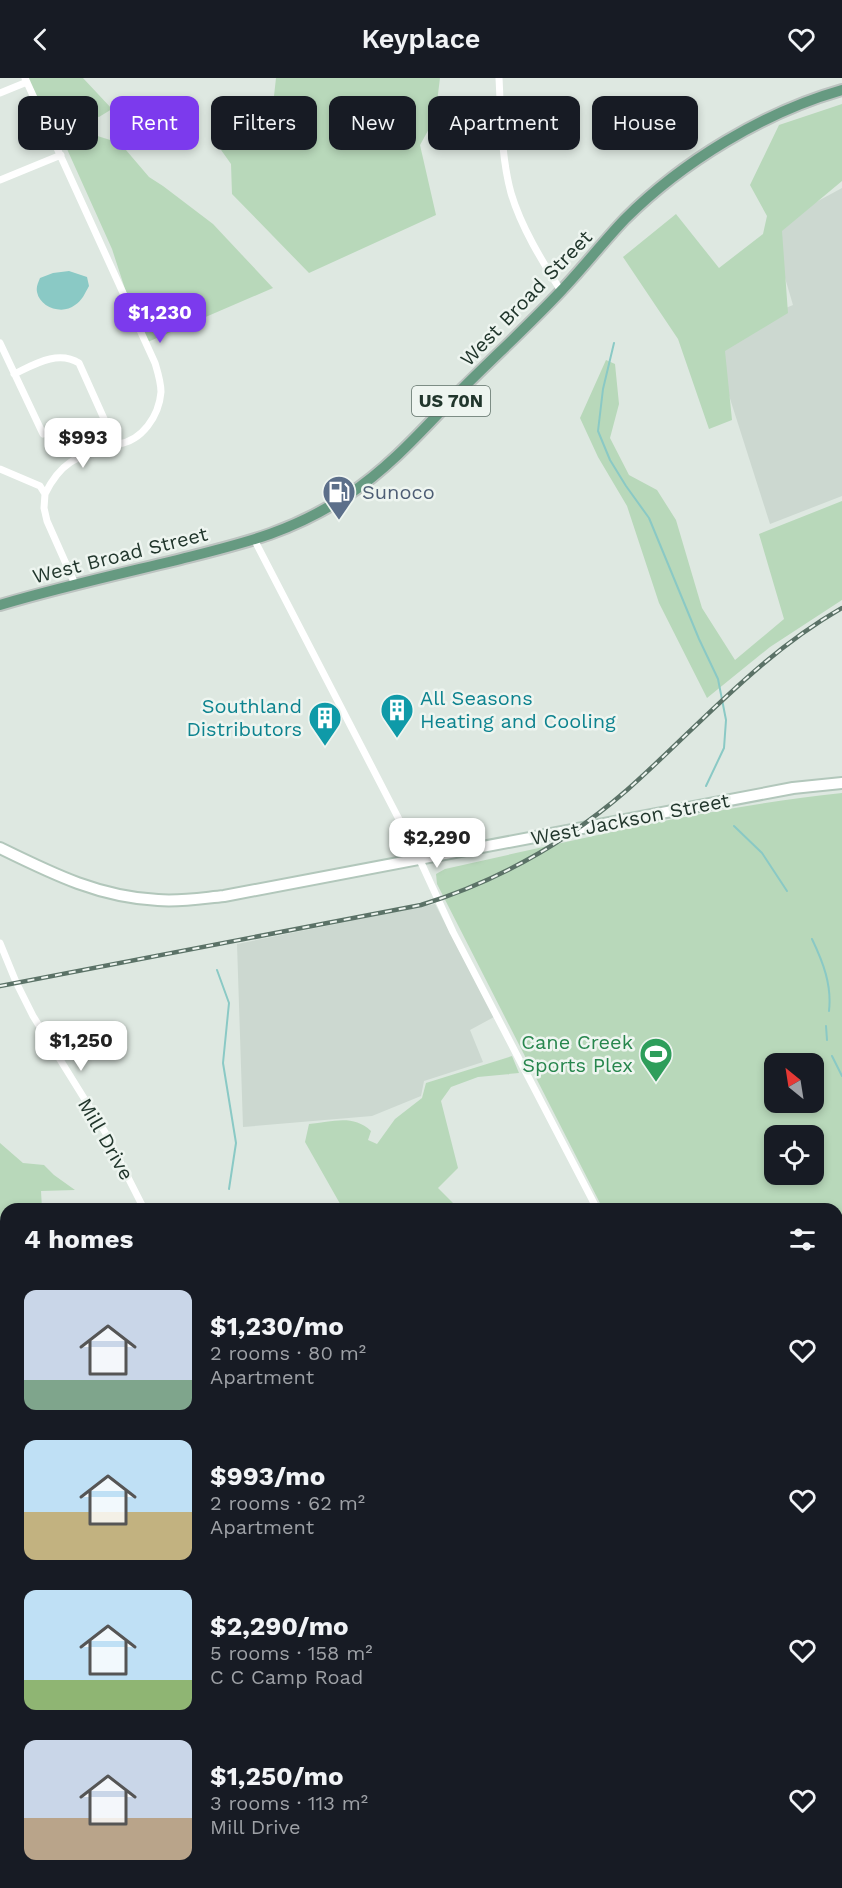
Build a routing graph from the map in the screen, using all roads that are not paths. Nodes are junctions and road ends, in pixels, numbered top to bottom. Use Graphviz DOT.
graph roads {
  1 [pos="499,78"];
  2 [pos="26,80"];
  3 [pos="842,90"];
  4 [pos="0,93"];
  5 [pos="61,155"];
  6 [pos="0,180"];
  7 [pos="561,291"];
  8 [pos="0,343"];
  9 [pos="14,374"];
  10 [pos="43,434"];
  11 [pos="118,444"];
  12 [pos="0,469"];
  13 [pos="45,495"];
  14 [pos="255,541"];
  15 [pos="75,584"];
  16 [pos="0,605"];
  17 [pos="842,783"];
  18 [pos="0,848"];
  19 [pos="419,858"];
  20 [pos="0,943"];
  21 [pos="141,1203"];
  22 [pos="594,1203"];
  1 -- 7 [label="street"];
  2 -- 4 [label="street"];
  2 -- 5 [label="street"];
  3 -- 7 [label="main road, West Broad Street / US 70N"];
  5 -- 6 [label="street"];
  5 -- 11 [label="street"];
  7 -- 14 [label="main road, West Broad Street / US 70N"];
  8 -- 9 [label="street"];
  9 -- 10 [label="street"];
  9 -- 11 [label="street"];
  11 -- 13 [label="street"];
  12 -- 13 [label="street"];
  13 -- 15 [label="street"];
  14 -- 15 [label="main road, West Broad Street / US 70N"];
  14 -- 19 [label="street"];
  15 -- 16 [label="main road, West Broad Street / US 70N"];
  17 -- 19 [label="street, West Jackson Street"];
  18 -- 19 [label="street, West Jackson Street"];
  19 -- 22 [label="street"];
  20 -- 21 [label="street, Mill Drive"];
}
